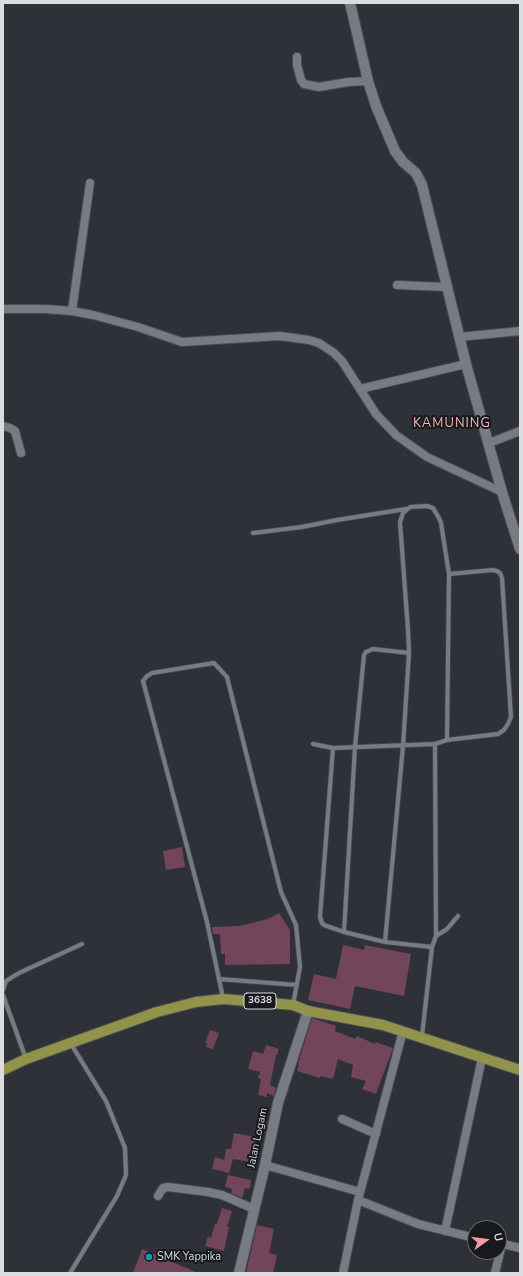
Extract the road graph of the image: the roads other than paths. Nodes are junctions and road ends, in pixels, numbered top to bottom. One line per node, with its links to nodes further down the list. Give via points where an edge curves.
1 (350, 3): 3 (street)
2 (297, 56): 3 (street, via 297,65 304,84 318,87)
3 (368, 81): 6 (street, via 395,151 402,162 416,173 422,185)
4 (90, 182): 8 (street)
5 (397, 285): 6 (street)
6 (447, 287): 10 (street)
7 (3, 309): 8 (street)
8 (72, 311): 12 (street, via 138,327 182,342 280,336 309,340 325,346 334,353)
9 (520, 331): 10 (street)
10 (459, 337): 11 (street)
11 (466, 364): 12 (street); 15 (street)
12 (360, 389): 17 (street, via 376,414 396,435 427,457)
13 (3, 426): 16 (street, via 15,431)
14 (520, 431): 15 (street)
15 (489, 443): 17 (street)
16 (21, 453)
17 (502, 492): 20 (street)
18 (406, 509): 19 (lane); 21 (lane, via 428,506 436,512 441,523); 22 (lane, via 400,522)
19 (252, 533)
20 (520, 550)
21 (449, 574): 23 (lane); 23 (lane, via 493,570 500,573 511,717 504,730 498,734)
22 (409, 653): 26 (lane); 27 (lane, via 372,649 364,655)
23 (447, 740): 25 (lane)
24 (313, 744): 28 (lane)
25 (435, 744): 26 (lane); 31 (lane)
26 (403, 746): 27 (lane); 32 (lane)
27 (356, 747): 28 (lane); 30 (lane)
28 (333, 748): 30 (lane, via 320,918 324,925)
29 (458, 916): 31 (lane, via 447,929)
30 (344, 932): 32 (lane)
31 (436, 936): 34 (lane)
32 (385, 942): 34 (lane)
33 (82, 944): 37 (lane, via 19,973 6,981)
34 (432, 947): 43 (lane)
35 (219, 979): 36 (lane); 36 (lane, via 207,922 144,681 152,672 214,663 226,677 281,892 296,925 300,967); 39 (lane)
36 (297, 985): 40 (lane)
37 (3, 990)
38 (3, 996): 46 (lane)
39 (223, 999): 40 (main road, 3638); 44 (main road, 3638, via 196,1002 157,1012)
40 (293, 1004): 41 (main road, 3638)
41 (308, 1011): 42 (main road, 3638, via 383,1025); 51 (street, Jalan Logam, via 278,1103)
42 (403, 1032): 43 (main road, 3638); 50 (street)
43 (422, 1038): 45 (main road, 3638)
44 (70, 1043): 46 (main road, 3638); 60 (lane, via 106,1101 125,1148 126,1175 117,1196)
45 (482, 1058): 48 (main road, 3638); 55 (street)
46 (26, 1059): 47 (main road, 3638)
47 (3, 1070)
48 (520, 1070)
49 (342, 1119): 50 (street)
50 (376, 1134): 53 (street)
51 (265, 1165): 53 (street); 54 (street, Jalan Logam)
52 (158, 1196): 54 (street, via 163,1188 168,1187 208,1192)
53 (359, 1196): 55 (street, via 418,1224); 62 (street)
54 (254, 1208): 61 (street, Jalan Logam)
55 (445, 1231): 56 (street)
56 (467, 1236)
57 (507, 1245): 58 (street)
58 (520, 1248)
59 (497, 1260): 63 (street)
60 (70, 1273)
61 (239, 1273)
62 (343, 1273)
63 (495, 1273)

